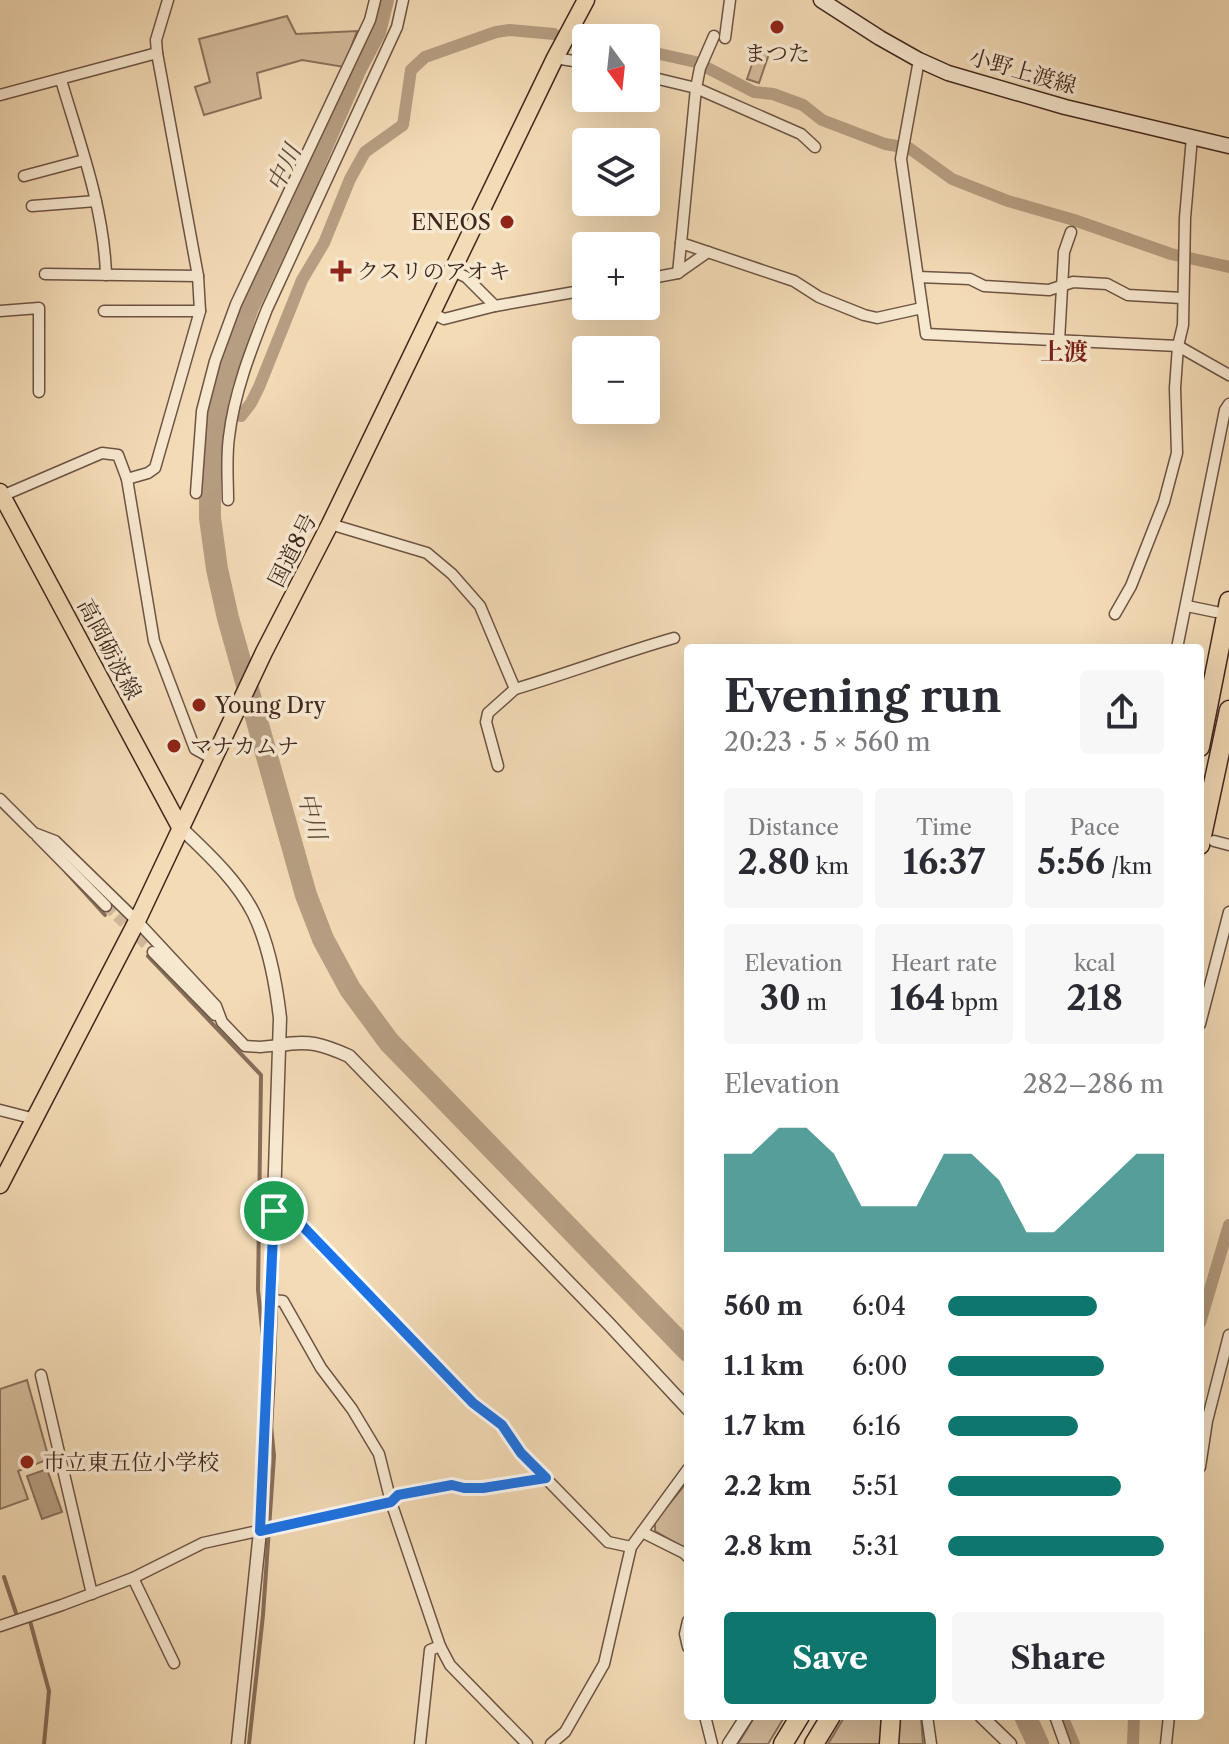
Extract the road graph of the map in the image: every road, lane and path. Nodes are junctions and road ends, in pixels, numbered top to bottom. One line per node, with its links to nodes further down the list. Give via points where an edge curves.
1 (168, 0): 7 (street)
2 (375, 0): 47 (street, via 215,361 202,411)
3 (403, 0): 49 (street, via 397,27 250,352 229,438)
4 (586, 0): 8 (main road, 国道8号)
5 (730, 0): 13 (street)
6 (821, 0): 9 (main road, 小野上渡線)
7 (157, 53): 12 (street); 29 (street)
8 (555, 58): 10 (street); 25 (main road, 国道8号)
9 (919, 60): 15 (main road, 小野上渡線, via 968,80); 31 (street, via 901,159)
10 (572, 61)
11 (660, 79): 13 (street)
12 (61, 80): 14 (street); 18 (street)
13 (696, 88): 17 (street, via 801,134); 23 (street)
14 (0, 95)
15 (1192, 137): 16 (main road, 小野上渡線); 34 (street)
16 (1229, 146)
17 (815, 147)
18 (84, 160): 19 (street); 20 (street)
19 (24, 176)
20 (96, 201): 21 (street); 28 (street)
21 (32, 206)
22 (1071, 232): 32 (street)
23 (681, 243): 24 (street); 26 (street)
24 (708, 252): 26 (street); 36 (street, via 794,281 864,315 877,318)
25 (453, 271): 35 (street); 40 (main road, 国道8号)
26 (678, 273): 30 (street)
27 (45, 274): 28 (street)
28 (106, 275): 29 (street)
29 (198, 276): 39 (street)
30 (660, 276)
31 (918, 277): 32 (street, via 970,279 984,286); 36 (street)
32 (1062, 286): 34 (street, via 1107,284 1128,295); 41 (street)
33 (572, 292): 35 (street)
34 (1182, 298): 42 (street)
35 (495, 306): 40 (street, via 444,319)
36 (922, 308): 41 (street, via 926,334)
37 (0, 311): 44 (street, via 39,308)
38 (104, 311): 39 (street)
39 (200, 311): 46 (street, via 155,468)
40 (432, 313): 50 (main road, 国道8号)
41 (1059, 341): 42 (street)
42 (1178, 346): 43 (street); 53 (street, via 1177,453 1164,502)
43 (1229, 375)
44 (39, 392)
45 (1229, 404): 51 (street)
46 (127, 479): 48 (street, via 118,455 102,453); 59 (street, via 154,641 195,749)
47 (196, 493)
48 (1, 494): 62 (main road, 高岡砺波線)
49 (228, 500)
50 (330, 524): 56 (street, via 427,553 452,574 480,606); 59 (main road, 国道8号)
51 (1187, 606): 52 (street); 55 (street)
52 (1222, 606): 58 (highway)
53 (1115, 614)
54 (674, 638): 56 (street)
55 (1178, 644)
56 (515, 689): 60 (street, via 488,713 486,722)
57 (1229, 710): 64 (highway)
58 (1204, 721)
59 (213, 759): 62 (main road, 国道8号)
60 (498, 766)
61 (0, 799): 63 (street)
62 (180, 827): 68 (main road, 国道8号); 72 (street, via 221,867 254,914 276,986)
63 (34, 833): 66 (street); 68 (street, via 55,841)
64 (1207, 843): 65 (street)
65 (1229, 845)
66 (106, 906)
67 (1229, 912): 70 (street)
68 (137, 921): 71 (street, via 216,1006); 74 (main road, 国道8号)
69 (153, 952): 71 (street)
70 (1204, 1009)
71 (222, 1022): 72 (street, via 245,1046)
72 (280, 1045): 77 (street); 81 (street, via 315,1043 349,1056)
73 (0, 1110): 74 (street)
74 (35, 1119): 75 (main road, 国道8号); 76 (main road, 国道8号)
75 (0, 1173)
76 (0, 1185)
77 (274, 1211): 78 (street); 84 (street, via 289,1212 473,1403 502,1425)
78 (270, 1300): 85 (street, via 283,1301 379,1454); 86 (street)
79 (1229, 1335): 82 (street)
80 (41, 1375): 91 (street)
81 (684, 1405)
82 (1204, 1441)
83 (684, 1474): 87 (street)
84 (546, 1478): 85 (street, via 483,1488 452,1485 398,1495); 88 (street, via 608,1542)
85 (391, 1502): 86 (street); 93 (street)
86 (260, 1531): 90 (street, via 203,1543); 105 (street)
87 (642, 1532): 88 (street); 89 (street)
88 (631, 1547): 108 (street, via 604,1664 565,1732)
89 (684, 1553)
90 (133, 1578): 91 (street); 94 (street)
91 (92, 1594): 92 (street)
92 (0, 1626)
93 (440, 1646): 106 (street, via 430,1650); 107 (street, via 450,1665)
94 (174, 1663)
95 (706, 1720): 109 (street)
96 (744, 1720): 110 (street)
97 (798, 1720): 111 (highway)
98 (805, 1720): 112 (highway)
99 (829, 1720): 113 (highway)
100 (891, 1720): 114 (highway)
101 (928, 1720): 115 (street)
102 (985, 1720): 116 (street)
103 (1056, 1720): 117 (street)
104 (1169, 1720): 118 (street)
105 (238, 1744)
106 (420, 1744)
107 (527, 1744)
108 (551, 1744)
109 (712, 1744)
110 (729, 1744)
111 (783, 1744)
112 (790, 1744)
113 (814, 1744)
114 (889, 1744)
115 (931, 1744)
116 (1010, 1744)
117 (1065, 1744)
118 (1166, 1744)

